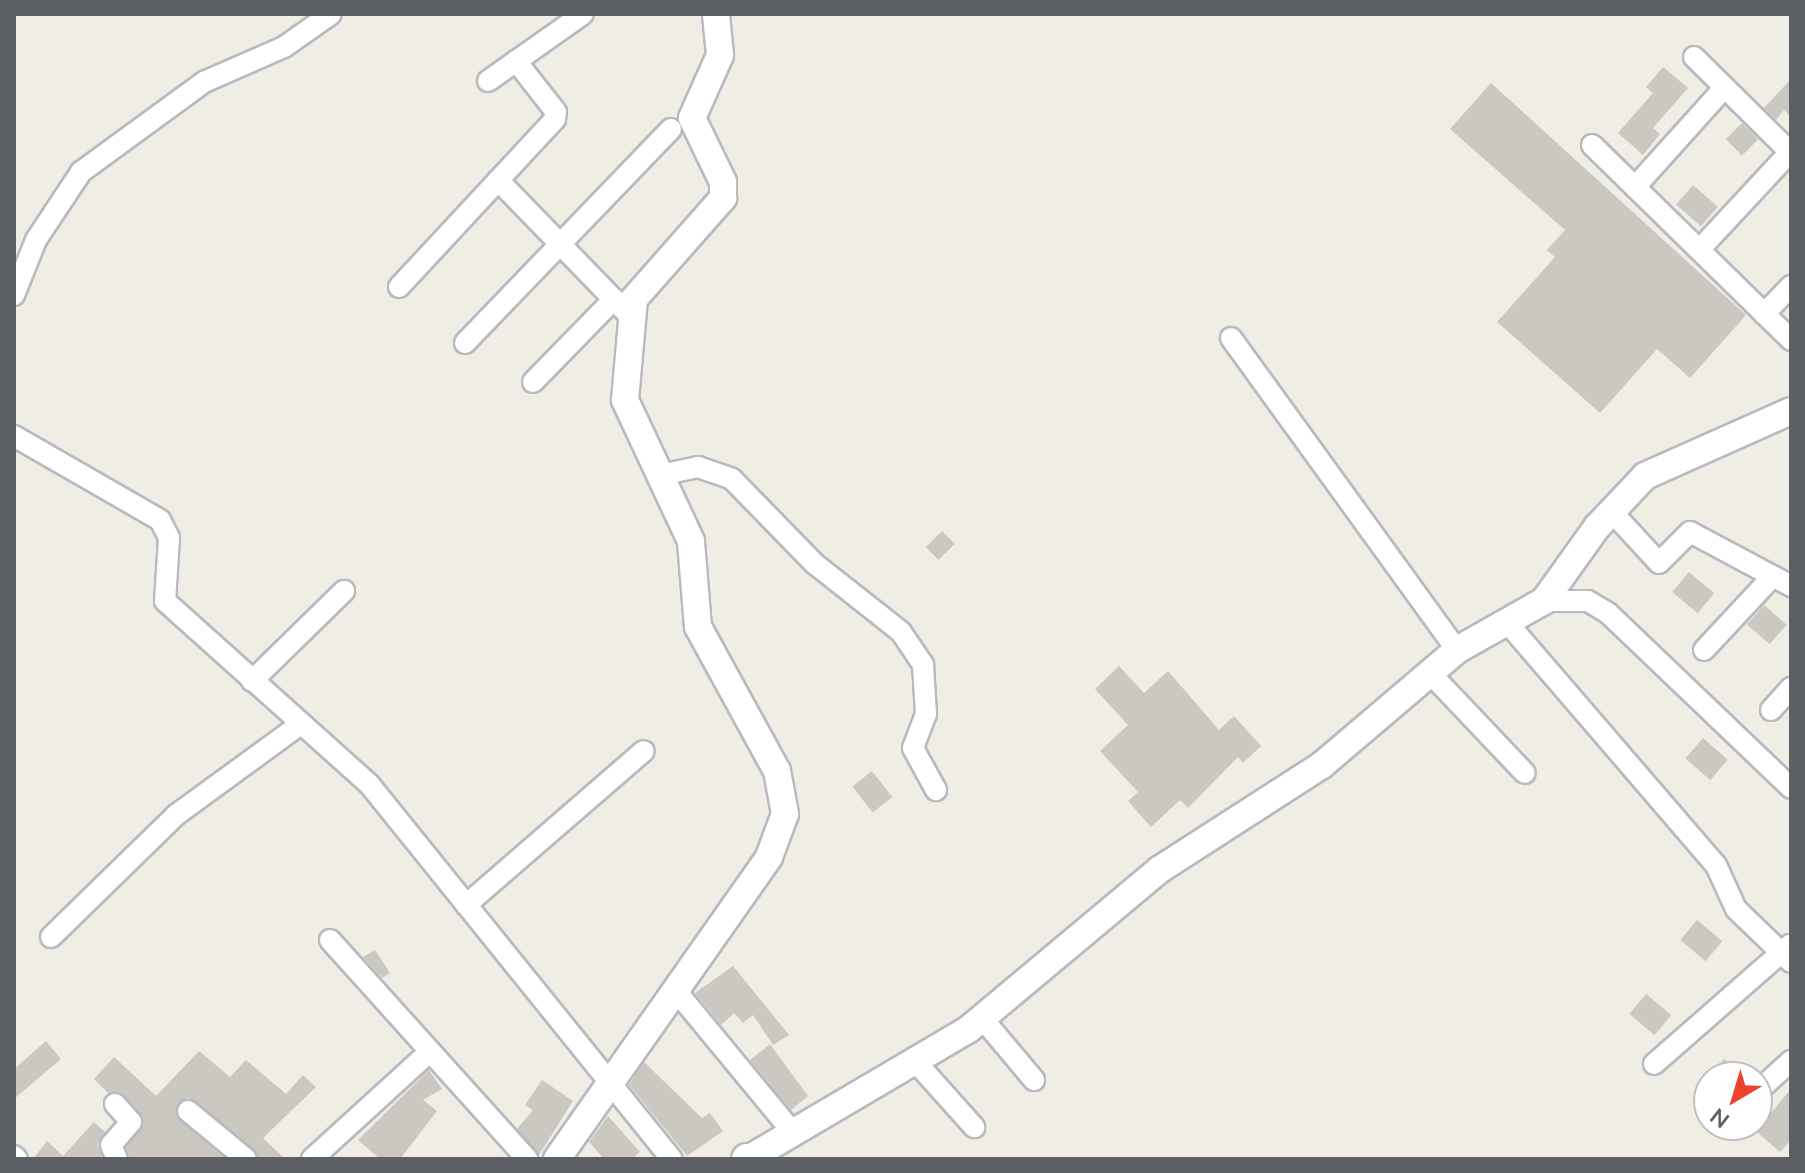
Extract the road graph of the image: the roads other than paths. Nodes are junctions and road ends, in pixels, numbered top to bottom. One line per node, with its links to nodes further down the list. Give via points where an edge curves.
1 (331, 14): 17 (street, via 284,47 204,82 81,172 36,240)
2 (583, 14): 5 (street)
3 (716, 14): 18 (street, via 720,55 691,109 723,182 723,198)
4 (1694, 57): 7 (street)
5 (516, 61): 6 (street); 11 (street, via 556,112 555,119)
6 (488, 81)
7 (1724, 88): 10 (street); 12 (street)
8 (671, 129): 13 (street)
9 (1592, 145): 12 (street)
10 (1790, 153): 14 (street)
11 (498, 180): 13 (street); 16 (street)
12 (1635, 187): 14 (street)
13 (562, 243): 18 (street); 22 (street)
14 (1699, 250): 19 (street)
15 (1791, 286): 19 (street)
16 (399, 287)
17 (14, 295)
18 (621, 307): 23 (street); 26 (street, via 625,400 638,436)
19 (1764, 314): 21 (street)
20 (1231, 338): 32 (street)
21 (1791, 340)
22 (465, 343)
23 (533, 382)
24 (1791, 411): 27 (street, via 1645,476)
25 (14, 436): 35 (street, via 160,520 169,538 165,601)
26 (665, 474): 42 (street, via 698,467 732,479 815,564 901,632 923,665 926,714 913,748); 47 (street, via 691,541 698,627 777,771 785,814 769,857)
27 (1612, 512): 28 (street, via 1659,563 1690,532); 30 (street)
28 (1782, 581): 33 (street)
29 (344, 591): 35 (street)
30 (1544, 601): 31 (street); 41 (street, via 1588,601 1608,613)
31 (1505, 620): 32 (street); 46 (street, via 1716,865 1736,909)
32 (1457, 650): 34 (street)
33 (1704, 650)
34 (1429, 672): 40 (street); 48 (street, via 1322,765 1159,870)
35 (252, 681): 38 (street)
36 (1791, 688): 37 (street)
37 (1771, 710)
38 (301, 724): 43 (street, via 369,784); 44 (street, via 176,815)
39 (644, 751): 43 (street)
40 (1525, 773)
41 (1791, 788)
42 (936, 790)
43 (466, 905): 55 (street)
44 (51, 937)
45 (330, 940): 49 (street)
46 (1788, 953): 52 (street)
47 (677, 992): 55 (street); 59 (street)
48 (982, 1018): 50 (street); 54 (street)
49 (429, 1052): 62 (street); 63 (street)
50 (915, 1061): 58 (street); 59 (street)
51 (1791, 1061): 53 (street)
52 (1654, 1064)
53 (1773, 1077)
54 (1034, 1080)
55 (613, 1086): 64 (street); 65 (street)
56 (115, 1104): 60 (street, via 131,1122 111,1145)
57 (188, 1111): 61 (street)
58 (974, 1127)
59 (795, 1135): 66 (street)
60 (117, 1159)
61 (246, 1159)
62 (312, 1159)
63 (527, 1159)
64 (557, 1159)
65 (672, 1159)
66 (749, 1159)

